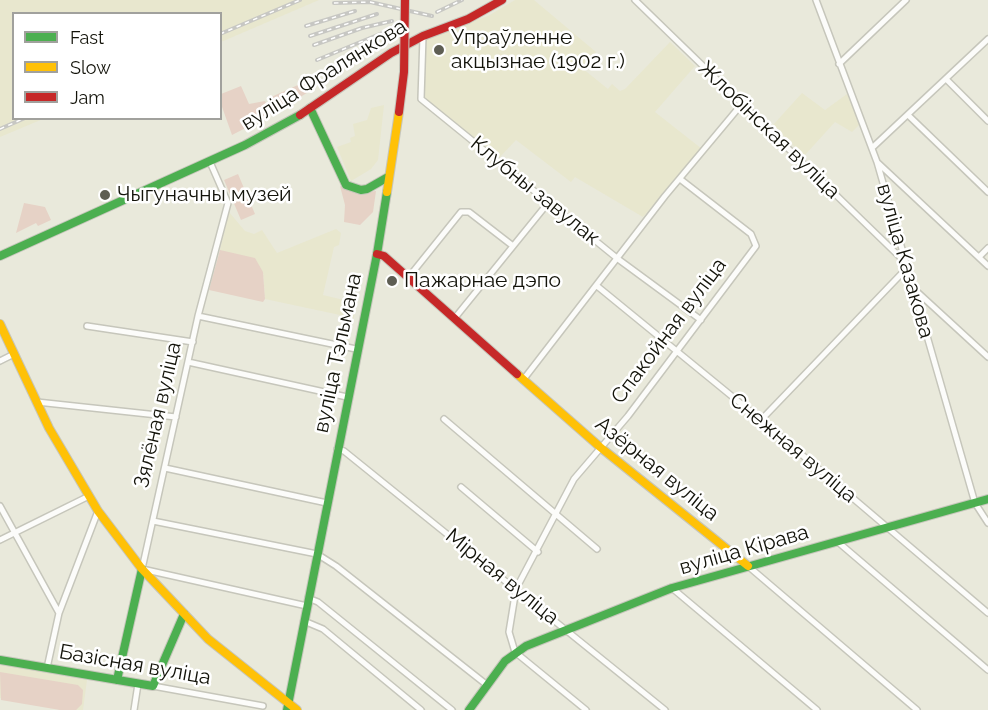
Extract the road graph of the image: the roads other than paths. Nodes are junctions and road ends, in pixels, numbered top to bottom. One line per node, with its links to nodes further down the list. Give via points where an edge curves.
1 (405, 0): 17 (main road, вуліца Тэльмана, bridge, via 404,72)
2 (502, 0): 6 (main road, вуліца Фралянкова, via 468,19)
3 (635, 0): 10 (street, Жлобінская вуліца)
4 (816, 0): 8 (street, вуліца Казакова)
5 (906, 0): 8 (street)
6 (423, 36): 11 (main road, вуліца Фралянкова); 20 (street, Клубны завулак, via 421,99)
7 (987, 42): 9 (street)
8 (839, 64): 14 (street, вуліца Казакова)
9 (946, 79): 12 (street); 13 (street)
10 (741, 105): 18 (street); 27 (street, Жлобінская вуліца)
11 (310, 108): 15 (main road, вуліца Фралянкова); 17 (main road, via 346,185 367,189)
12 (908, 115): 14 (street); 19 (street)
13 (988, 121)
14 (872, 148): 16 (street, вуліца Казакова)
15 (210, 162): 24 (main road, вуліца Фралянкова); 33 (street, Зялёная вуліца, via 228,204)
16 (877, 162): 25 (street); 27 (street, вуліца Казакова)
17 (388, 175): 23 (main road, вуліца Тэльмана)
18 (680, 179): 26 (street); 35 (street, Спакойная вуліца, via 751,234 756,246)
19 (988, 192)
20 (548, 203): 21 (street); 26 (street, Клубны завулак)
21 (513, 246): 30 (street, via 469,212 461,212); 34 (street)
22 (988, 248): 25 (street)
23 (377, 254): 30 (main road, Азёрная вуліца); 39 (main road, вуліца Тэльмана)
24 (0, 256)
25 (979, 257): 28 (street)
26 (618, 259): 31 (street); 35 (street, Клубны завулак)
27 (904, 260): 29 (street, вуліца Казакова)
28 (988, 266)
29 (906, 269): 32 (street, вуліца Казакова); 50 (street)
30 (408, 278): 34 (main road, Азёрная вуліца)
31 (597, 286): 40 (street, Снежная вуліца); 45 (street)
32 (912, 288): 42 (street); 58 (street, вуліца Казакова)
33 (198, 316): 38 (street, Зялёная вуліца); 39 (street)
34 (454, 319): 45 (main road, Азёрная вуліца)
35 (701, 320): 40 (street, Спакойная вуліца)
36 (0, 324): 41 (main road)
37 (87, 326): 38 (street)
38 (193, 342): 44 (street, Зялёная вуліца)
39 (356, 349): 46 (main road, вуліца Тэльмана)
40 (677, 353): 50 (street, Снежная вуліца); 51 (street, Спакойная вуліца)
41 (14, 354): 43 (street); 47 (main road)
42 (988, 357)
43 (0, 361)
44 (188, 362): 46 (street); 48 (street, Зялёная вуліца)
45 (523, 380): 51 (main road, Азёрная вуліца)
46 (347, 397): 52 (main road, вуліца Тэльмана)
47 (37, 402): 48 (street); 55 (main road)
48 (176, 417): 53 (street, Зялёная вуліца)
49 (444, 420): 61 (street)
50 (761, 420): 64 (street, Снежная вуліца)
51 (600, 447): 61 (street, Спакойная вуліца, via 574,479); 71 (main road, Азёрная вуліца)
52 (337, 449): 57 (main road, вуліца Тэльмана); 74 (street, Мірная вуліца)
53 (165, 468): 57 (street); 62 (street, Зялёная вуліца)
54 (461, 487): 69 (street)
55 (89, 496): 60 (main road); 65 (street)
56 (988, 499): 58 (main road, вуліца Кірава)
57 (327, 503): 70 (main road, вуліца Тэльмана)
58 (975, 503): 63 (street, вуліца Казакова); 64 (main road, вуліца Кірава)
59 (0, 506): 65 (street)
60 (98, 511): 72 (main road); 77 (street)
61 (557, 517): 68 (street); 69 (street, Спакойная вуліца)
62 (153, 521): 70 (street); 72 (street, Зялёная вуліца)
63 (988, 523)
64 (887, 527): 67 (main road, вуліца Кірава); 76 (street, Снежная вуліца)
65 (14, 533): 66 (street); 77 (street)
66 (0, 540)
67 (838, 542): 71 (main road, вуліца Кірава); 84 (street)
68 (597, 549)
69 (538, 552): 74 (street, Спакойная вуліца)
70 (317, 554): 75 (main road, вуліца Тэльмана); 87 (street)
71 (748, 566): 73 (main road, вуліца Кірава); 99 (street, Азёрная вуліца)
72 (142, 569): 75 (street); 78 (main road); 85 (main road, Зялёная вуліца)
73 (672, 588): 80 (main road, вуліца Кірава); 98 (street)
74 (516, 589): 80 (street, Мірная вуліца); 81 (street, Спакойная вуліца, via 509,632)
75 (308, 602): 79 (main road, вуліца Тэльмана); 94 (street, via 318,602)
76 (988, 613)
77 (58, 614): 83 (street)
78 (184, 614): 88 (main road); 90 (main road)
79 (304, 621): 90 (main road, вуліца Тэльмана); 93 (street, via 323,629)
80 (568, 630): 81 (main road, вуліца Кірава); 97 (street, Мірная вуліца)
81 (515, 652): 87 (main road); 96 (street)
82 (0, 660): 83 (main road, Базісная вуліца)
83 (47, 668): 85 (main road, Базісная вуліца)
84 (988, 670)
85 (117, 680): 86 (main road, Базісная вуліца)
86 (138, 684): 88 (main road, Базісная вуліца); 91 (street)
87 (487, 685): 95 (main road)
88 (153, 686): 89 (street, Базісная вуліца)
89 (264, 706)
90 (288, 707): 92 (main road)
91 (134, 710)
92 (297, 710)
93 (421, 710)
94 (452, 710)
95 (469, 710)
96 (585, 710)
97 (665, 710)
98 (817, 710)
99 (917, 710)

